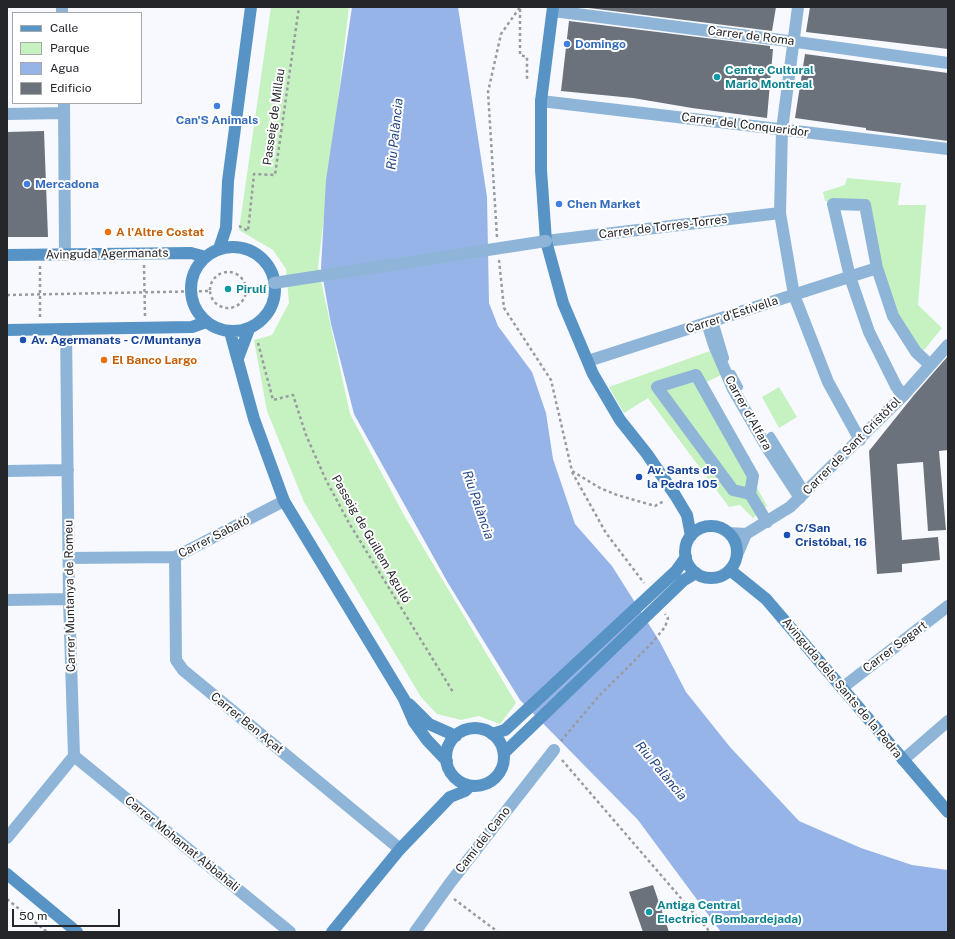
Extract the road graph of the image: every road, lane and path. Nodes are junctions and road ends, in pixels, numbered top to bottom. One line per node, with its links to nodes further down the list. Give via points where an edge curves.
1 (251, 7): 15 (street, via 228,181)
2 (299, 7): 15 (path, Passeig de Millau, via 275,175 254,174 248,231)
3 (798, 7): 6 (street)
4 (520, 8): 8 (path, via 520,55 527,57); 17 (path, via 501,34 488,92)
5 (553, 9): 6 (street, Carrer de Roma); 9 (street)
6 (794, 41): 7 (street, Carrer de Roma); 12 (street)
7 (948, 63)
8 (527, 79)
9 (541, 101): 12 (street, Carrer del Conqueridor); 16 (street, via 541,170)
10 (64, 108): 11 (street); 23 (street)
11 (7, 114)
12 (782, 130): 13 (street, Carrer del Conqueridor); 14 (street)
13 (948, 149)
14 (780, 213): 16 (street, Carrer de Torres-Torres); 34 (street)
15 (226, 224): 18 (street); 19 (street)
16 (546, 241): 28 (street, Carrer de Torres-Torres, bridge); 45 (street, via 563,303)
17 (497, 244)
18 (238, 248): 19 (street); 28 (street, via 250,250 263,259 272,271)
19 (219, 249): 25 (street)
20 (498, 252): 54 (path, via 504,308 551,380 572,471 600,488 655,506)
21 (143, 254): 23 (street, Avinguda Agermanats); 25 (street, Avinguda Agermanats, via 191,253); 30 (path)
22 (40, 255): 23 (street, Avinguda Agermanats); 24 (street, Avinguda Agermanats); 32 (path)
23 (66, 255)
24 (7, 256)
25 (206, 256): 31 (street, via 197,267 191,284)
26 (876, 268): 27 (street, Carrer d'Estivella); 27 (street, via 865,205 833,204); 46 (street, via 893,316 916,352)
27 (850, 277): 34 (street, Carrer d'Estivella); 48 (street, via 869,332)
28 (274, 283): 39 (street, via 276,290 271,310 258,325)
29 (211, 291): 29 (path, via 212,298 225,307 236,306 246,292 243,280 228,272 217,276); 31 (path)
30 (144, 292): 31 (path); 32 (path); 37 (path)
31 (192, 292): 35 (street, via 194,306)
32 (40, 294): 33 (path); 41 (path)
33 (7, 295)
34 (794, 295): 36 (street, Carrer d'Estivella); 50 (street, via 828,382)
35 (206, 322): 37 (street, via 192,327); 42 (street, via 218,330)
36 (711, 322): 45 (street, Carrer d'Estivella); 47 (lane, via 724,358); 55 (street, Carrer d'Alfara, via 714,345 733,389 766,446)
37 (145, 328): 38 (street)
38 (66, 329): 41 (street); 51 (street, Carrer Muntanya de Romeu)
39 (249, 329): 42 (street); 44 (street)
40 (7, 330): 41 (street)
41 (40, 330)
42 (230, 332): 44 (street)
43 (948, 345): 46 (street, Carrer de Sant Cristòfol)
44 (238, 358): 56 (street, via 254,419); 73 (path, Passeig de Guillem Agulló, via 258,343 273,400 293,395 306,435 349,523)
45 (588, 361): 54 (street, via 620,420)
46 (930, 365): 48 (street, Carrer de Sant Cristòfol)
47 (739, 387)
48 (903, 396): 50 (street, Carrer de Sant Cristòfol)
49 (771, 436): 55 (lane)
50 (860, 440): 55 (street, Carrer de Sant Cristòfol)
51 (68, 470): 52 (street); 66 (street, Carrer Muntanya de Romeu)
52 (7, 471)
53 (750, 494): 53 (street, via 753,476 696,375 657,387 733,490); 58 (street)
54 (675, 495): 57 (street)
55 (803, 495): 58 (street, Carrer de Sant Cristòfol)
56 (284, 501): 64 (street, Carrer Sabató); 74 (street)
57 (687, 515): 59 (street); 62 (street)
58 (767, 522): 61 (street, Carrer de Sant Cristòfol)
59 (712, 526): 60 (street); 62 (street, via 704,527)
60 (729, 533): 61 (street); 63 (street, via 736,543)
61 (746, 534): 63 (street)
62 (691, 536): 65 (street)
63 (737, 555): 67 (street)
64 (175, 557): 66 (street, Carrer Sabató); 88 (street, Carrer Ben Açat, via 176,660 183,670)
65 (686, 557): 68 (street); 76 (street, bridge, via 676,571 505,730)
66 (69, 558): 69 (street, Carrer Muntanya de Romeu)
67 (730, 570): 68 (street, via 714,578); 72 (street, Avinguda dels Sants de la Pedra, via 766,599)
68 (696, 573): 79 (street, bridge, via 684,580)
69 (69, 599): 70 (street); 80 (street, Carrer Muntanya de Romeu)
70 (7, 600)
71 (948, 606): 72 (street, Carrer Segart)
72 (842, 688): 81 (street, Avinguda dels Sants de la Pedra)
73 (453, 692)
74 (404, 699): 77 (street, via 429,724); 82 (street, via 414,722)
75 (948, 722): 81 (street)
76 (492, 734): 77 (street, via 478,729); 79 (street, via 500,742)
77 (456, 736): 82 (street, via 450,743)
78 (554, 750): 90 (street, Camí del Cano); 98 (path)
79 (504, 753): 84 (street, via 503,767 495,778 484,785)
80 (74, 756): 87 (street); 94 (street, Carrer Mohamat Abbahali)
81 (903, 760): 86 (street, Avinguda dels Sants de la Pedra)
82 (447, 761): 83 (street)
83 (453, 776): 84 (street); 85 (street)
84 (470, 786): 85 (street)
85 (450, 797): 88 (street)
86 (948, 812)
87 (7, 838)
88 (400, 849): 95 (street)
89 (7, 874): 93 (street)
90 (443, 892): 96 (street, Camí del Cano); 97 (path)
91 (7, 899): 92 (path)
92 (47, 932)
93 (76, 932)
94 (290, 932)
95 (332, 932)
96 (415, 932)
97 (498, 932)
98 (710, 932)

